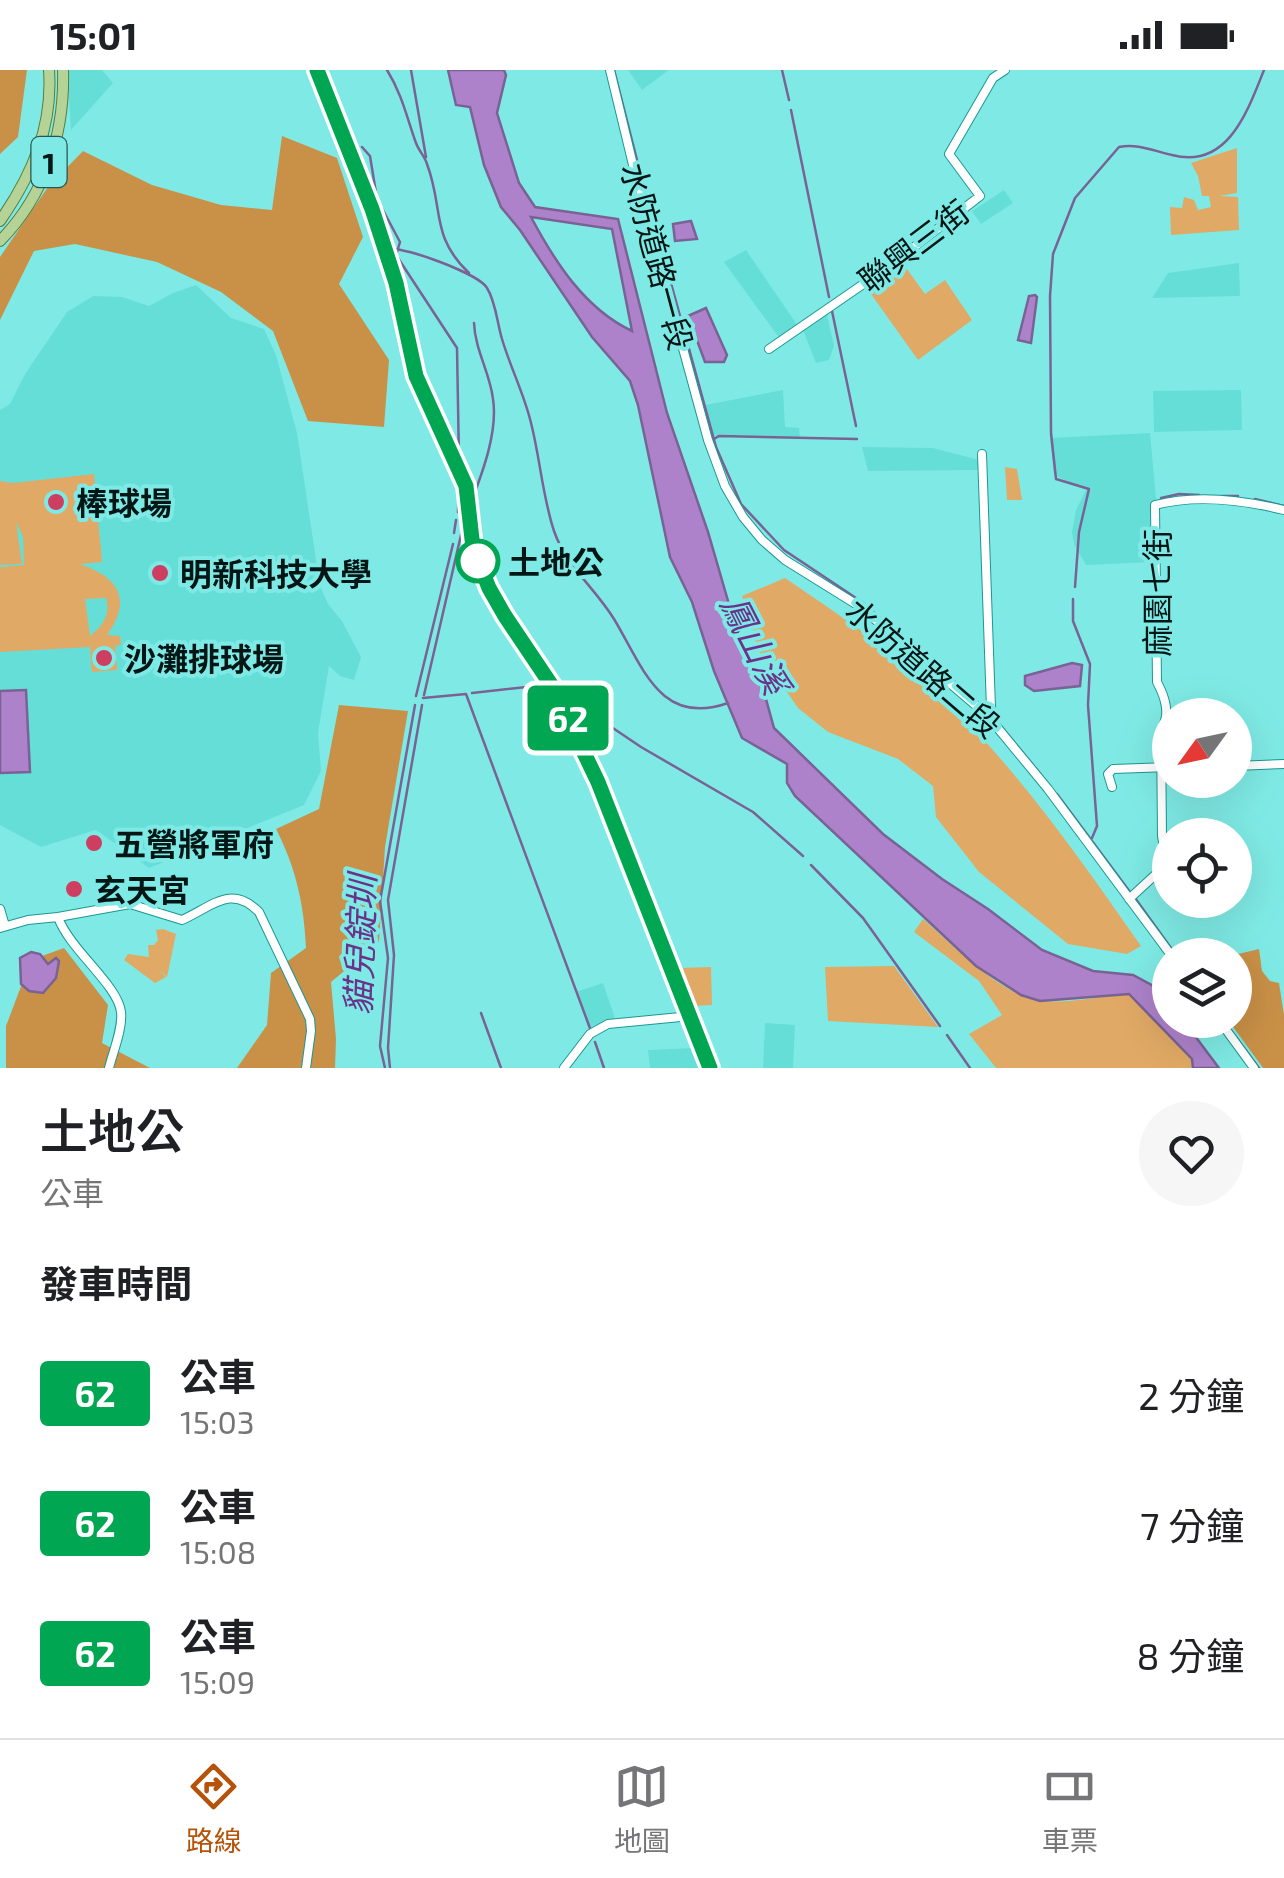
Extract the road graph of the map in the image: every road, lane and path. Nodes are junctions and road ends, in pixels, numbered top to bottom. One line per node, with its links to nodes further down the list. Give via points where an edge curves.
1 (48, 70): 6 (main road, 1, via 38,156)
2 (63, 70): 7 (main road, 1, via 52,155 24,213)
3 (317, 70): 24 (street, via 396,283 416,376 466,486 473,548 590,766)
4 (610, 70): 9 (street, 水防道路一段)
5 (1005, 70): 8 (street, 聯興三街, via 948,154 980,196)
6 (0, 221)
7 (0, 241)
8 (769, 349)
9 (708, 440): 13 (street, 水防道路二段, via 725,486 762,540 858,606)
10 (982, 454): 13 (street)
11 (1284, 510): 12 (street, 麻園七街, via 1182,499 1155,505 1157,682)
12 (1165, 698)
13 (989, 711): 19 (street, 水防道路二段)
14 (1284, 764): 15 (street)
15 (1252, 765)
16 (1152, 767): 17 (street, via 1113,768)
17 (1112, 788)
18 (1164, 798): 19 (street, 麻園七街, via 1167,864)
19 (1132, 896): 23 (street, 水防道路二段)
20 (0, 909): 22 (street)
21 (58, 917): 22 (street); 26 (street, via 122,1014); 27 (street, via 130,904 182,920 231,896 245,898 260,912 310,1019)
22 (3, 927)
23 (1160, 938)
24 (691, 1016): 28 (street, via 608,1024 590,1034); 29 (street)
25 (1232, 1038): 30 (street)
26 (109, 1068)
27 (306, 1068)
28 (564, 1068)
29 (710, 1068)
30 (1254, 1068)

